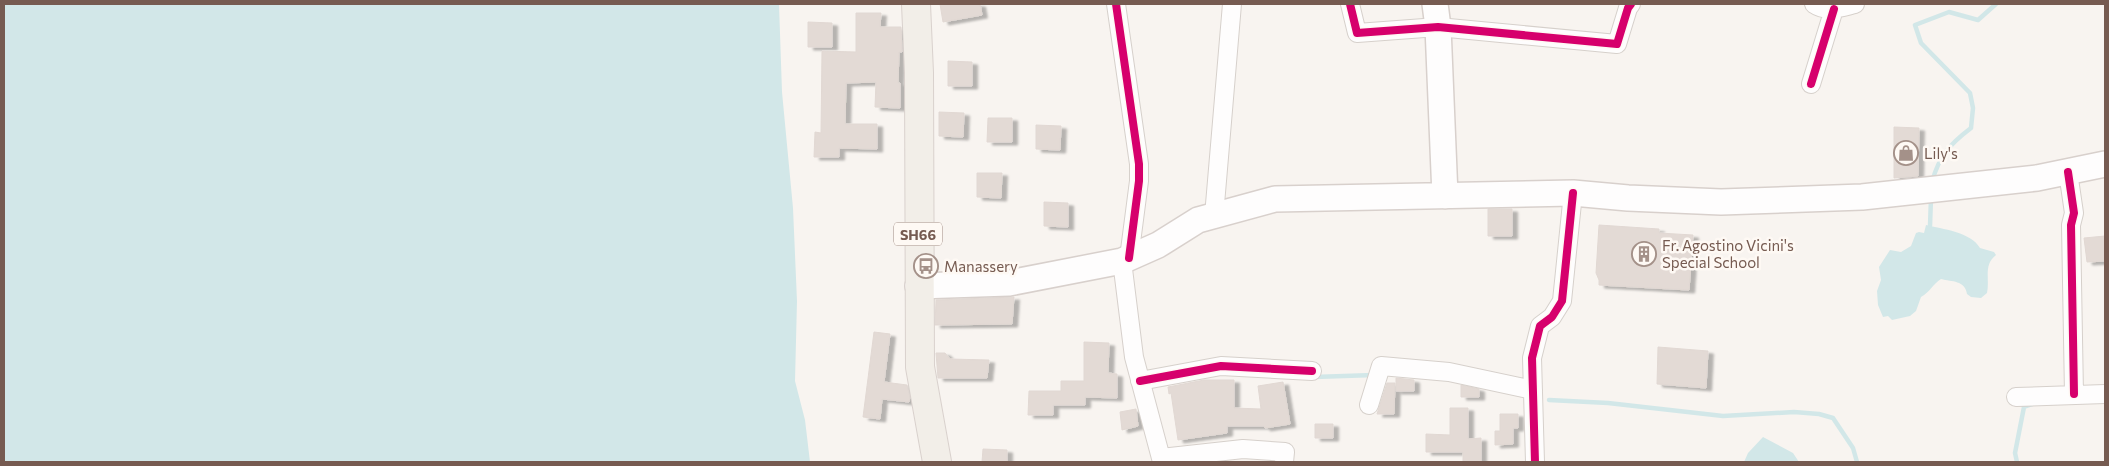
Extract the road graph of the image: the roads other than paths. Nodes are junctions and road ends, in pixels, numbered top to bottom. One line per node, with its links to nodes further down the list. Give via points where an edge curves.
1 (916, 4): 17 (main road, SH66, via 919,73)
2 (1116, 4): 16 (street, via 1139,164)
3 (1232, 4): 15 (street)
4 (1350, 4): 9 (street, via 1357,33)
5 (1631, 4): 9 (street, via 1617,44)
6 (1814, 4): 8 (street)
7 (1855, 4): 8 (street)
8 (1834, 10): 10 (street)
9 (1436, 15): 14 (main road)
10 (1811, 84)
11 (2105, 164): 12 (main road)
12 (2068, 172): 13 (main road, via 1862,197 1721,202); 21 (street, via 2074,213 2071,225)
13 (1574, 193): 14 (main road); 20 (street, via 1562,301 1552,317 1540,326 1532,358)
14 (1445, 196): 15 (main road, via 1275,199)
15 (1214, 216): 16 (main road, via 1198,220 1158,245)
16 (1126, 259): 17 (main road, via 1009,283); 19 (street, via 1134,357)
17 (918, 286): 26 (main road, SH66, via 920,367)
18 (1312, 371): 19 (street, via 1222,366)
19 (1140, 381): 25 (street)
20 (1533, 390): 24 (street, via 1449,372 1381,366); 28 (street)
21 (2074, 394): 22 (street); 23 (street)
22 (2105, 394)
23 (2016, 397)
24 (1369, 405)
25 (1162, 460): 27 (street, via 1243,449 1285,452)
26 (937, 462)
27 (1284, 462)
28 (1535, 462)

